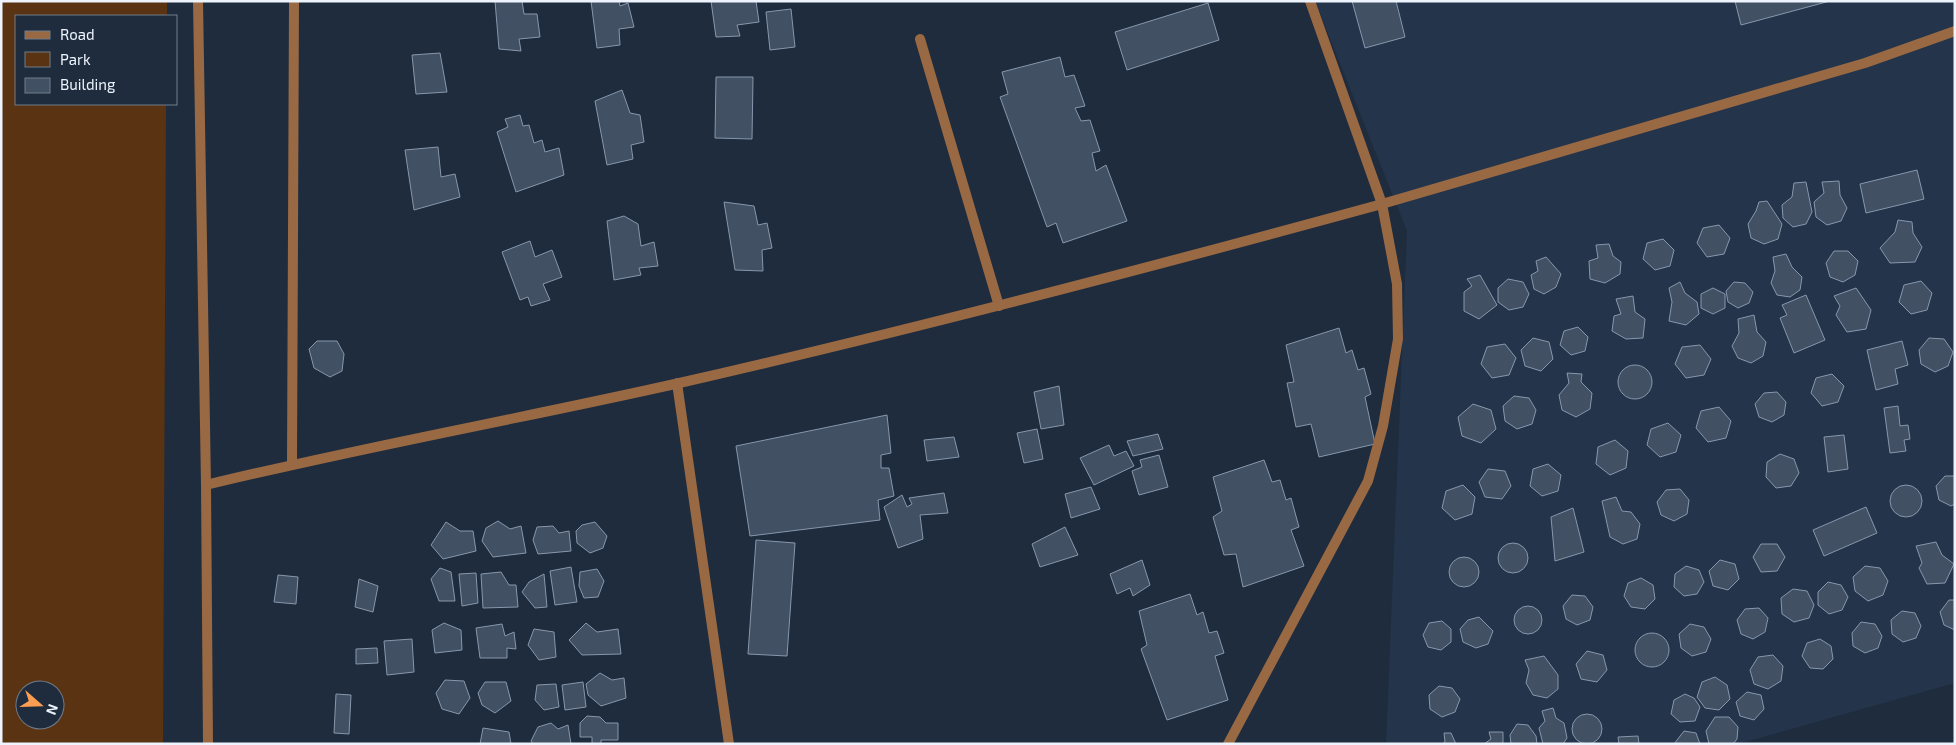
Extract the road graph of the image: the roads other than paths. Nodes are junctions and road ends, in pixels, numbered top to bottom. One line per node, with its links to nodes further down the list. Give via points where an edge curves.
1 (198, 1): 10 (street)
2 (294, 1): 9 (street)
3 (1310, 1): 6 (street)
4 (1955, 31): 6 (street, via 1865,63)
5 (920, 39): 7 (street)
6 (1382, 204): 7 (street); 13 (street, via 1397,284 1398,339 1368,481)
7 (999, 306): 8 (street)
8 (677, 383): 9 (street); 12 (street)
9 (292, 464): 10 (street)
10 (206, 485): 11 (street)
11 (208, 744)
12 (730, 744)
13 (1228, 744)

